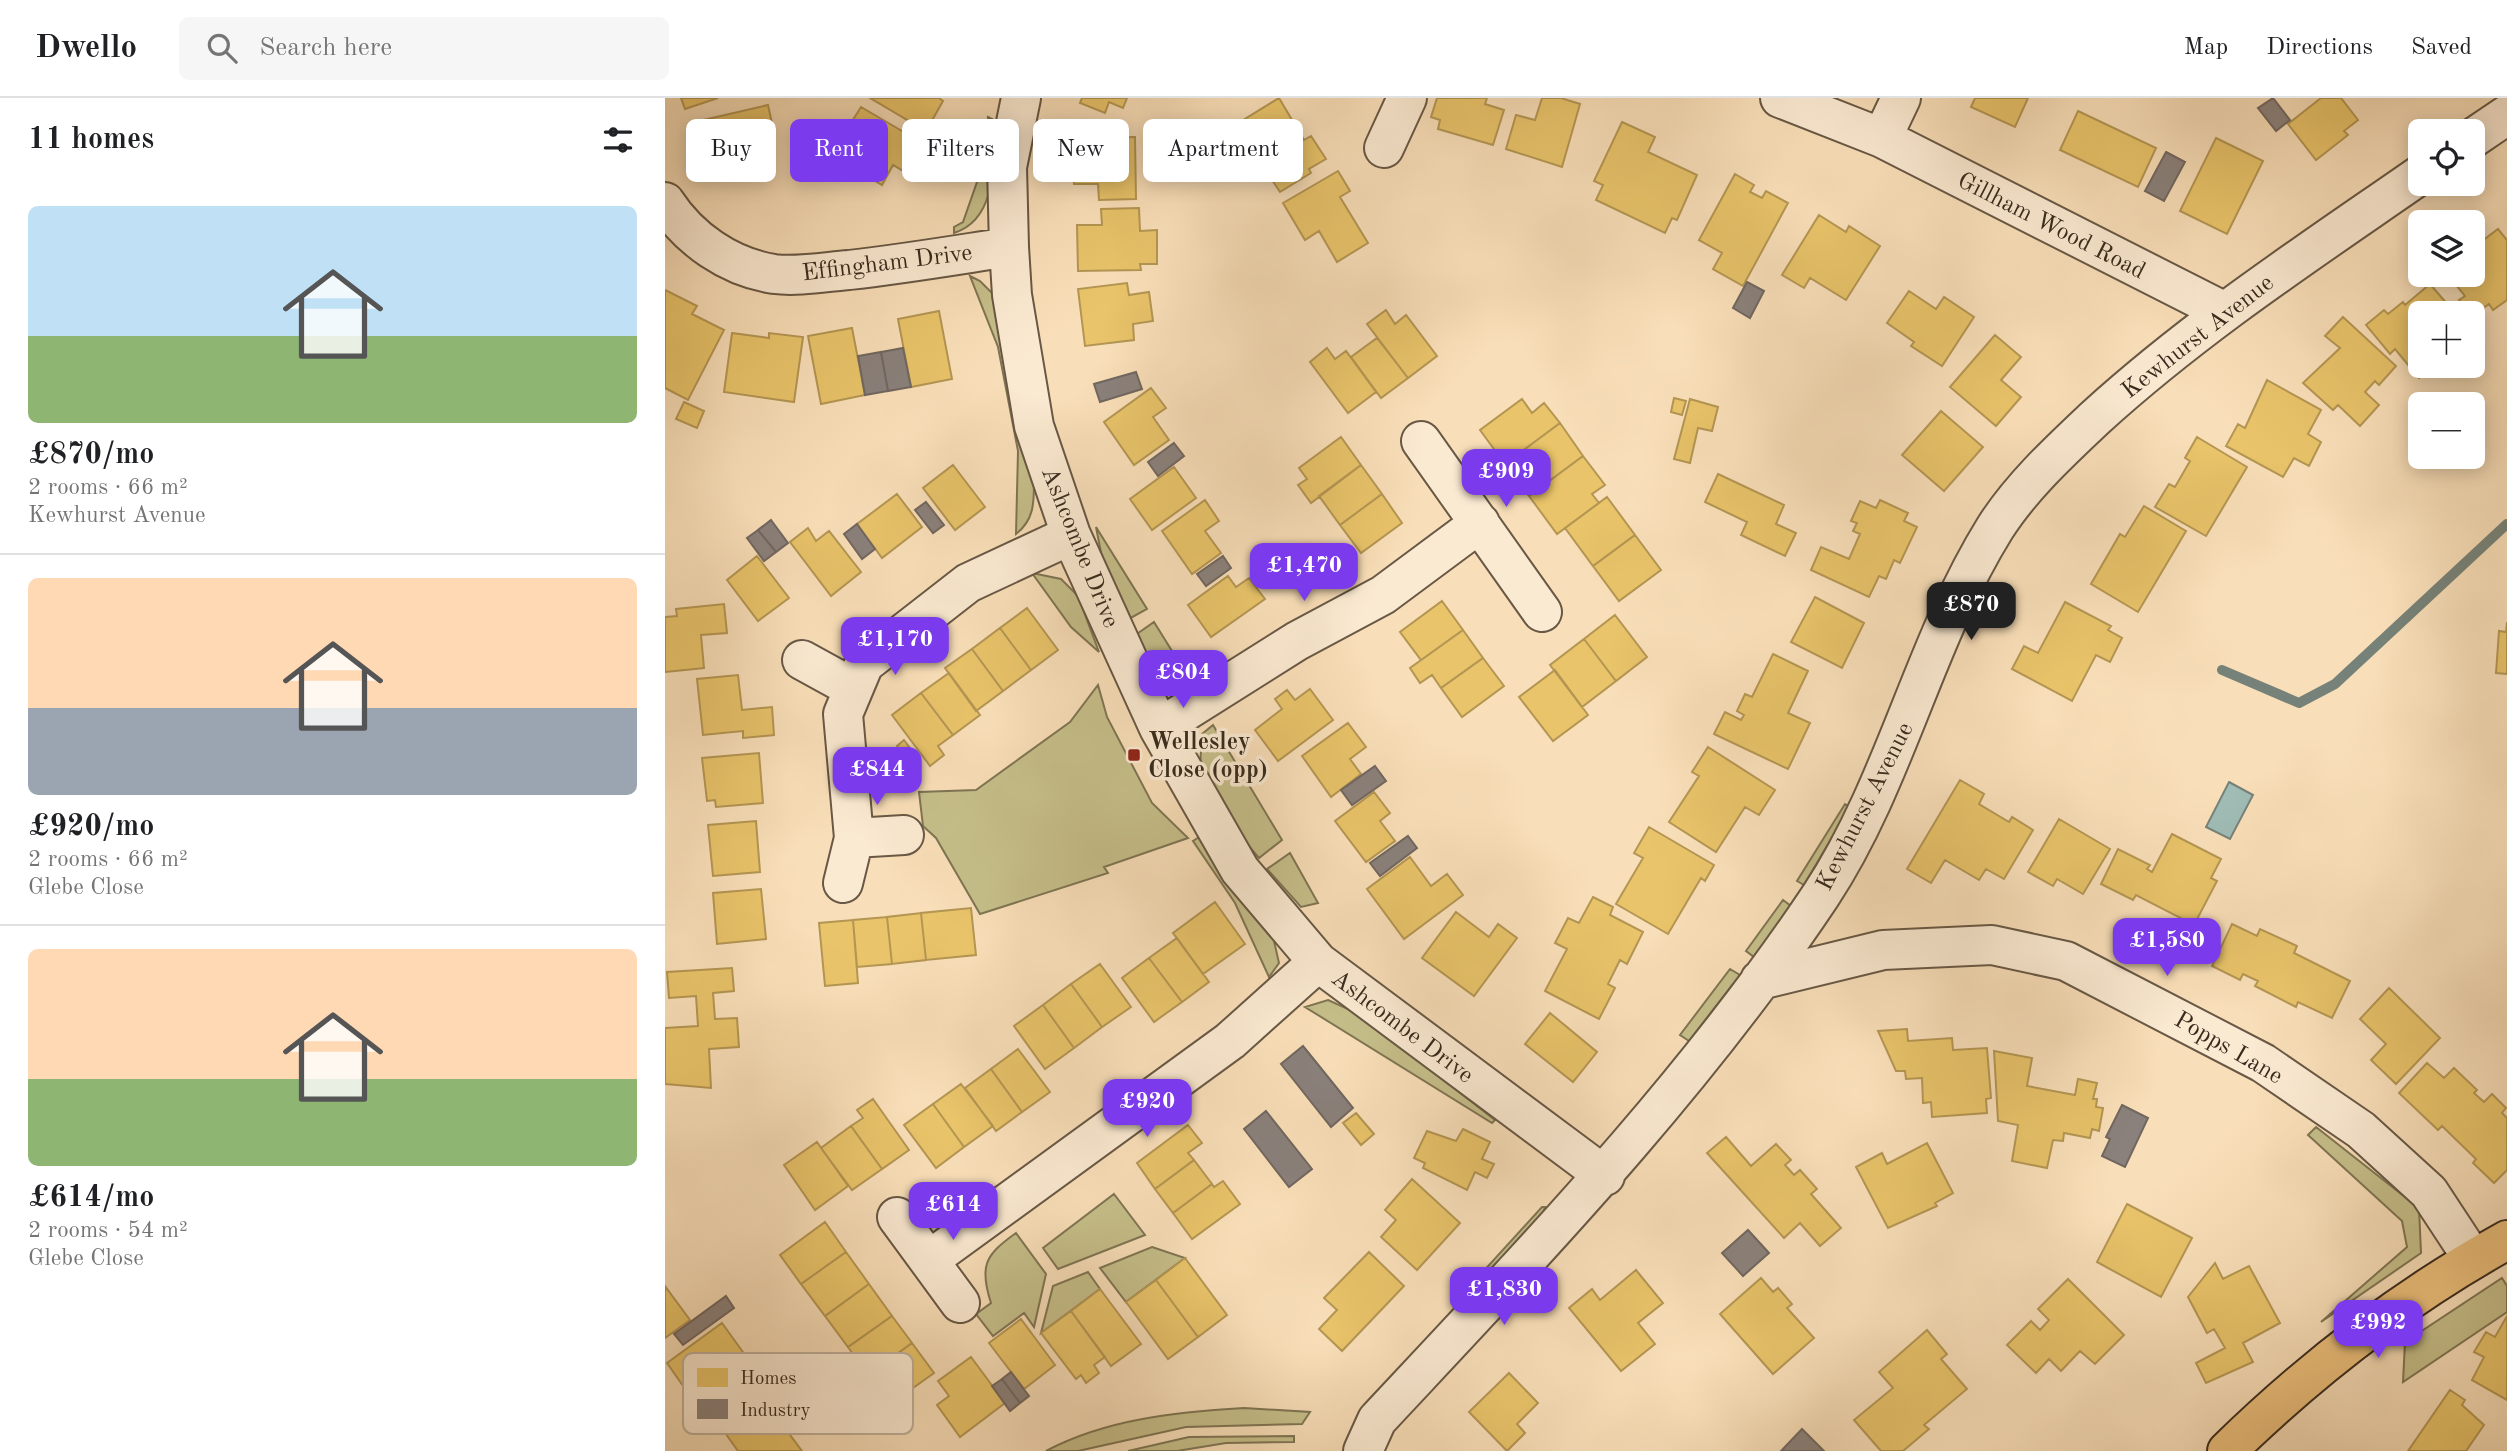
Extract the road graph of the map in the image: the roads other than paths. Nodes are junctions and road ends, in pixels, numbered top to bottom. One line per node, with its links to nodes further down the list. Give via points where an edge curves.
1 (1021, 98): 11 (street, Ashcombe Drive, via 1007,167)
2 (1780, 98): 7 (street, Gillham Wood Road)
3 (1901, 98): 7 (street)
4 (1403, 100): 8 (street)
5 (2507, 114): 6 (street)
6 (2485, 130)
7 (1882, 138): 12 (street, Gillham Wood Road)
8 (1384, 148)
9 (2408, 182): 12 (street, Kewhurst Avenue)
10 (665, 202): 11 (street, Effingham Drive, via 680,225 708,248 773,274 860,268)
11 (1009, 247): 15 (street, Ashcombe Drive, via 1011,295 1034,426)
12 (2223, 311): 24 (street, Kewhurst Avenue, via 2052,459 1996,526 1956,600 1889,767 1823,892)
13 (1421, 441): 14 (street)
14 (1480, 523): 16 (street); 19 (street, via 1383,595 1297,641)
15 (1071, 535): 18 (street, via 968,583 864,664); 19 (street, Ashcombe Drive)
16 (1542, 612)
17 (802, 660): 18 (street)
18 (853, 688): 21 (street, via 842,714)
19 (1159, 729): 23 (street, Ashcombe Drive, via 1240,870)
20 (904, 835): 21 (street)
21 (854, 838): 22 (street)
22 (843, 883)
23 (1318, 962): 25 (street, Ashcombe Drive); 29 (street, via 1230,1041)
24 (1760, 980): 25 (street, Kewhurst Avenue); 28 (street, Popps Lane, via 1883,950 1992,945 2066,961 2263,1063 2361,1129 2429,1192)
25 (1605, 1176): 31 (street, Kewhurst Avenue, via 1377,1420)
26 (897, 1217): 29 (street)
27 (2507, 1240): 28 (main road)
28 (2473, 1259): 32 (main road, via 2406,1302 2316,1370)
29 (929, 1260): 30 (street)
30 (960, 1303)
31 (1363, 1451)
32 (2227, 1451)

